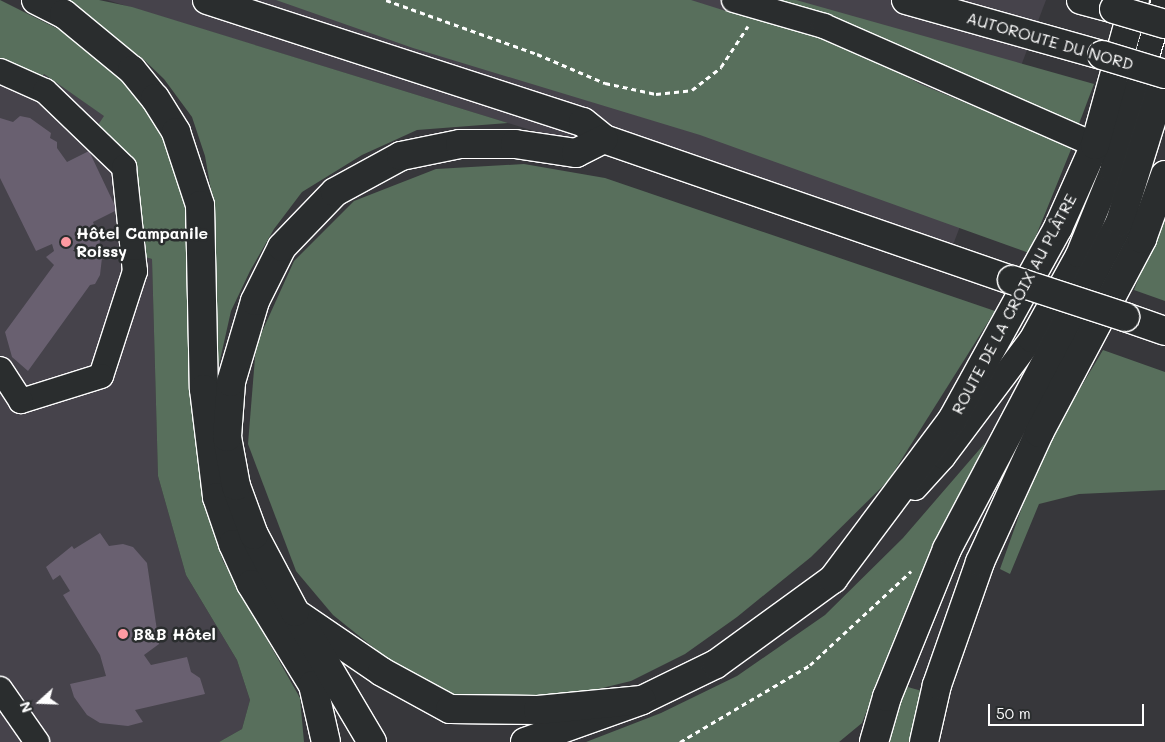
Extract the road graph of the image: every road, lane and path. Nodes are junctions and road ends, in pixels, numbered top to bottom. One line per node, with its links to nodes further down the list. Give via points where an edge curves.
1 (36, 0): 24 (main road, via 64,14 132,70 155,98 176,132 200,205 204,389 217,497 251,584 312,685)
2 (207, 0): 13 (main road, via 583,122)
3 (386, 0): 8 (path, via 537,54 605,83 656,94 692,90 721,67)
4 (734, 0): 8 (street)
5 (906, 0): 12 (main road, AUTOROUTE DU NORD, bridge)
6 (1082, 0): 9 (main road)
7 (1164, 0): 18 (street, ROUTE DE LA CROIX AU PLÂTRE, via 1112,171 1078,255 1031,340 943,457)
8 (761, 7): 14 (street, via 824,26)
9 (1130, 7): 10 (main road, bridge); 14 (main road, ROUTE DE LA CROIX AU PLÂTRE)
10 (1165, 24)
11 (0, 71): 17 (street, via 45,91 124,167 135,271 101,376 21,401)
12 (1165, 75): 22 (main road, via 1120,222 947,549 887,697)
13 (604, 139): 16 (main road, bridge); 19 (main road, via 576,153 515,144 460,144 401,156 335,192 282,247 255,301 240,343 231,382 227,437 236,486 254,535)
14 (1095, 145): 18 (main road, ROUTE DE LA CROIX AU PLÂTRE, via 1058,228 952,420)
15 (1165, 175): 27 (main road, via 1142,239 1039,433 980,562 937,685)
16 (1165, 331)
17 (0, 369)
18 (833, 579): 21 (main road, ROUTE DE LA CROIX AU PLÂTRE, via 716,664)
19 (294, 612): 21 (main road, via 382,672 450,709 538,710); 25 (main road)
20 (0, 689): 23 (street)
21 (642, 700): 26 (main road, ROUTE DE LA CROIX AU PLÂTRE)
22 (874, 741)
23 (37, 742)
24 (326, 742)
25 (372, 742)
26 (525, 742)
27 (924, 742)

